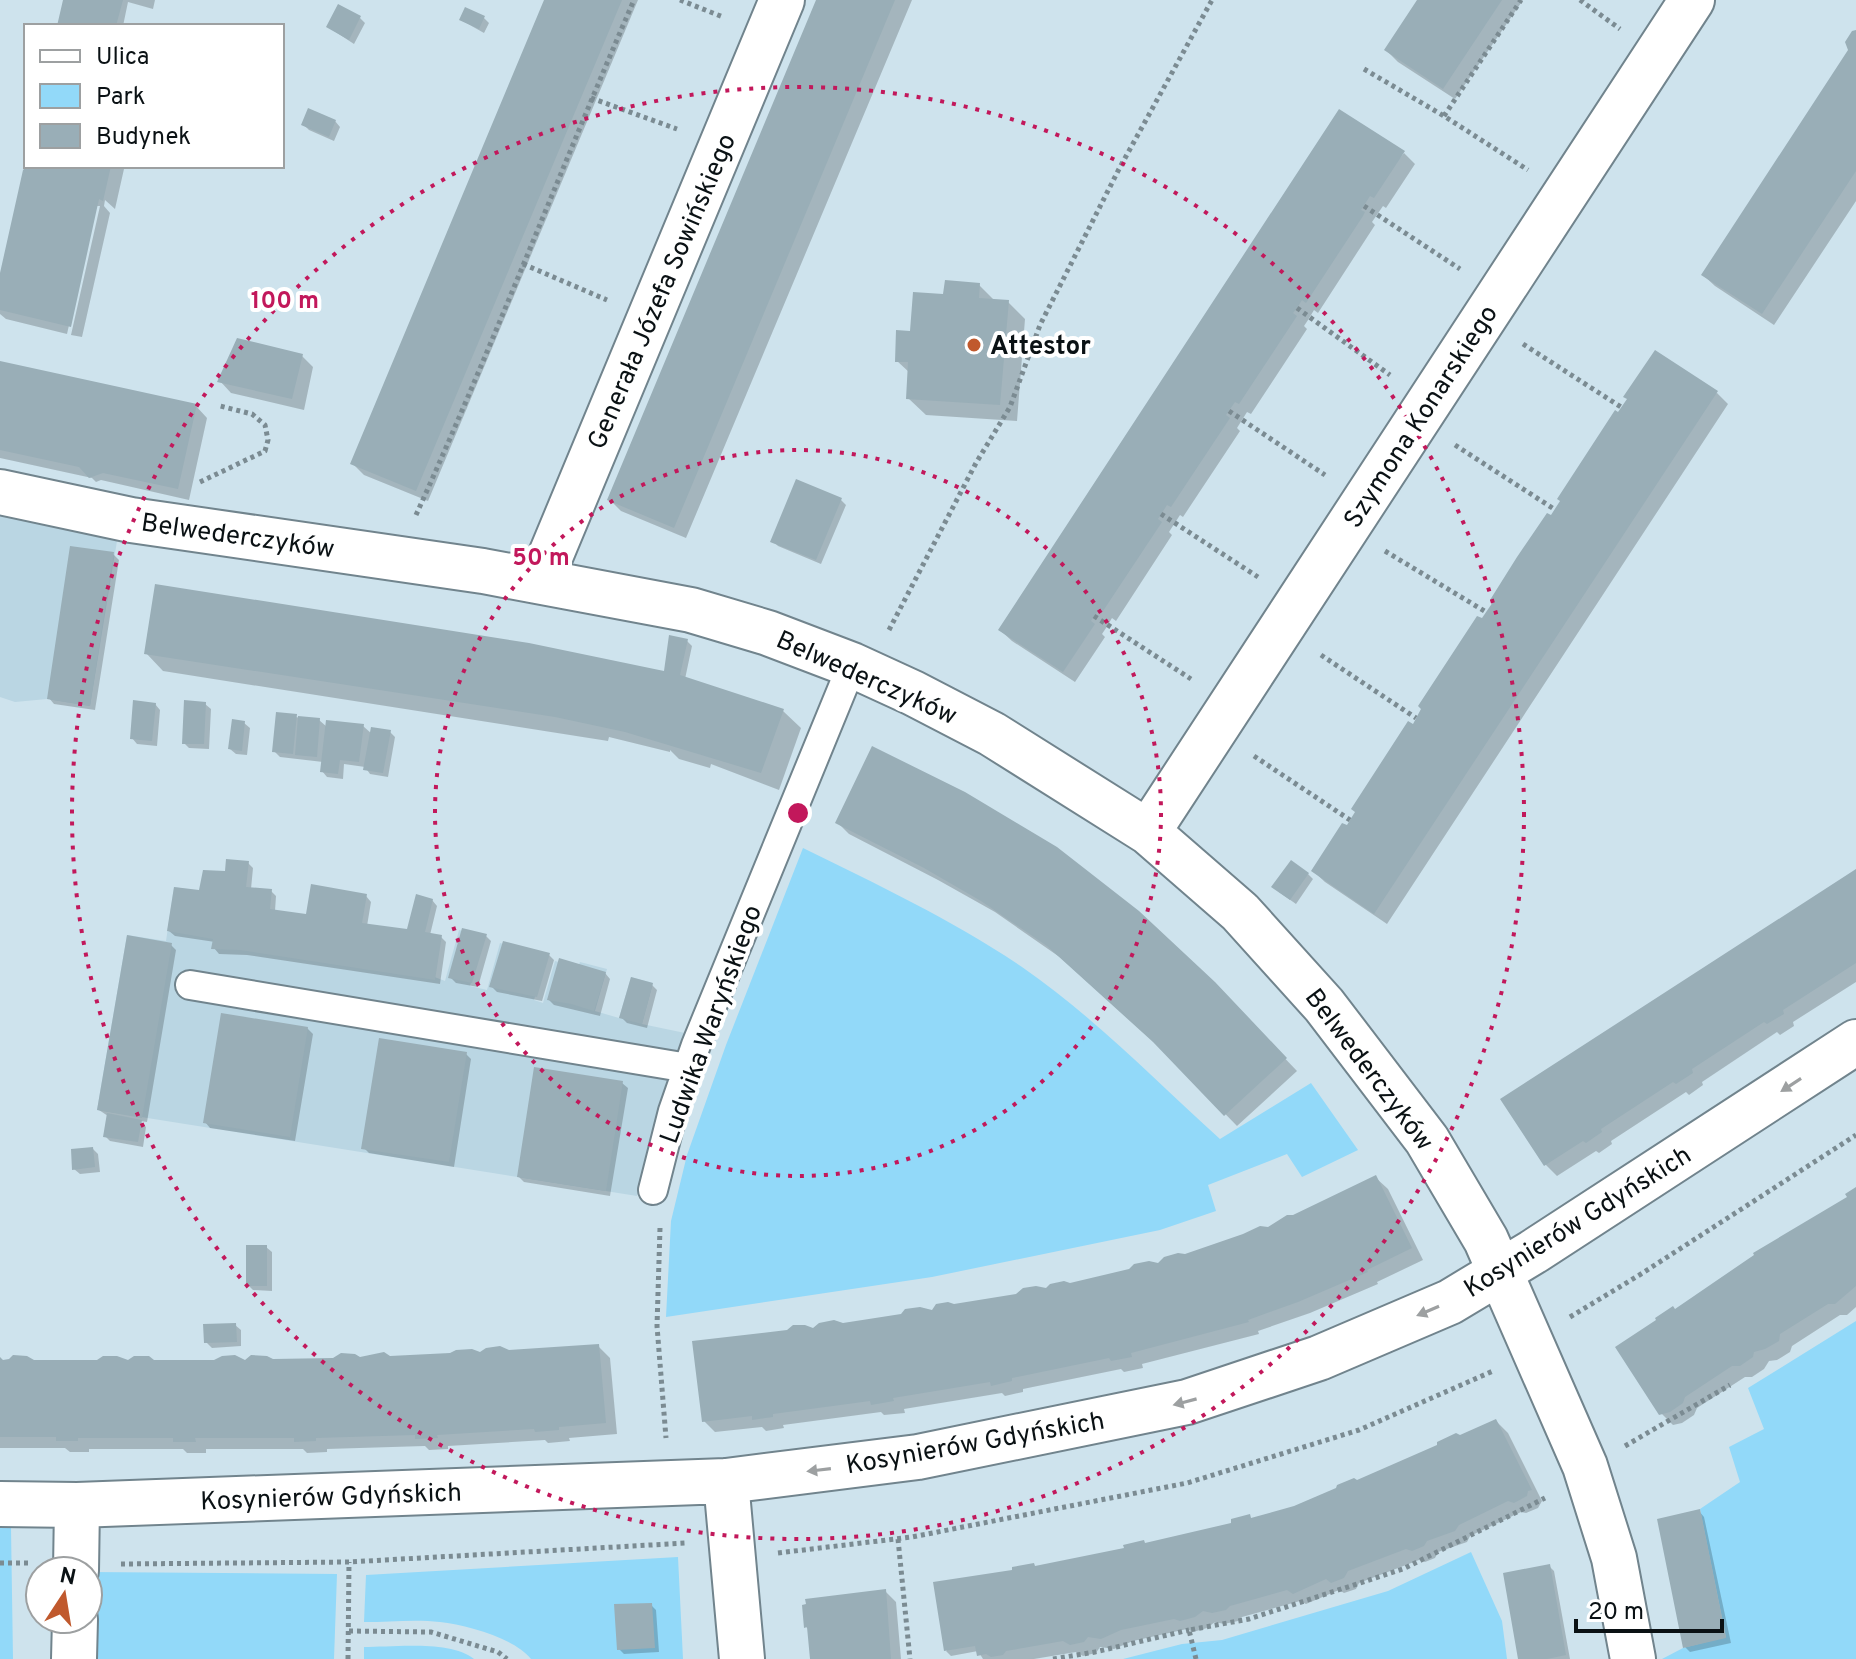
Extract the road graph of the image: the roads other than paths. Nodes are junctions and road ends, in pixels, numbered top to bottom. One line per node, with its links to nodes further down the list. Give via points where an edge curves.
1 (782, 0): 4 (street, Generała Józefa Sowińskiego)
2 (1692, 0): 6 (street, Szymona Konarskiego)
3 (0, 492): 4 (street, Belwederczyków, via 131,520)
4 (540, 581): 5 (street, Belwederczyków)
5 (868, 652): 6 (street, Belwederczyków, via 913,693 992,734); 9 (lane, Ludwika Waryńskiego)
6 (1148, 832): 11 (street, Belwederczyków, via 1240,912 1372,1065 1427,1140)
7 (190, 985): 9 (lane)
8 (1856, 1042): 11 (street, Kosynierów Gdyńskich, one-way to 11)
9 (688, 1068): 10 (lane, Ludwika Waryńskiego)
10 (653, 1190)
11 (1499, 1272): 12 (street, Kosynierów Gdyńskich, one-way to 12, via 1450,1302 1319,1358 1187,1402 918,1457); 19 (street, Belwederczyków, via 1586,1471 1614,1558)
12 (726, 1481): 14 (street, Kosynierów Gdyńskich); 18 (street)
13 (0, 1504): 14 (street, Kosynierów Gdyńskich)
14 (77, 1505): 15 (street)
15 (76, 1555)
16 (75, 1635): 17 (street)
17 (74, 1659)
18 (742, 1659)
19 (1633, 1659)

